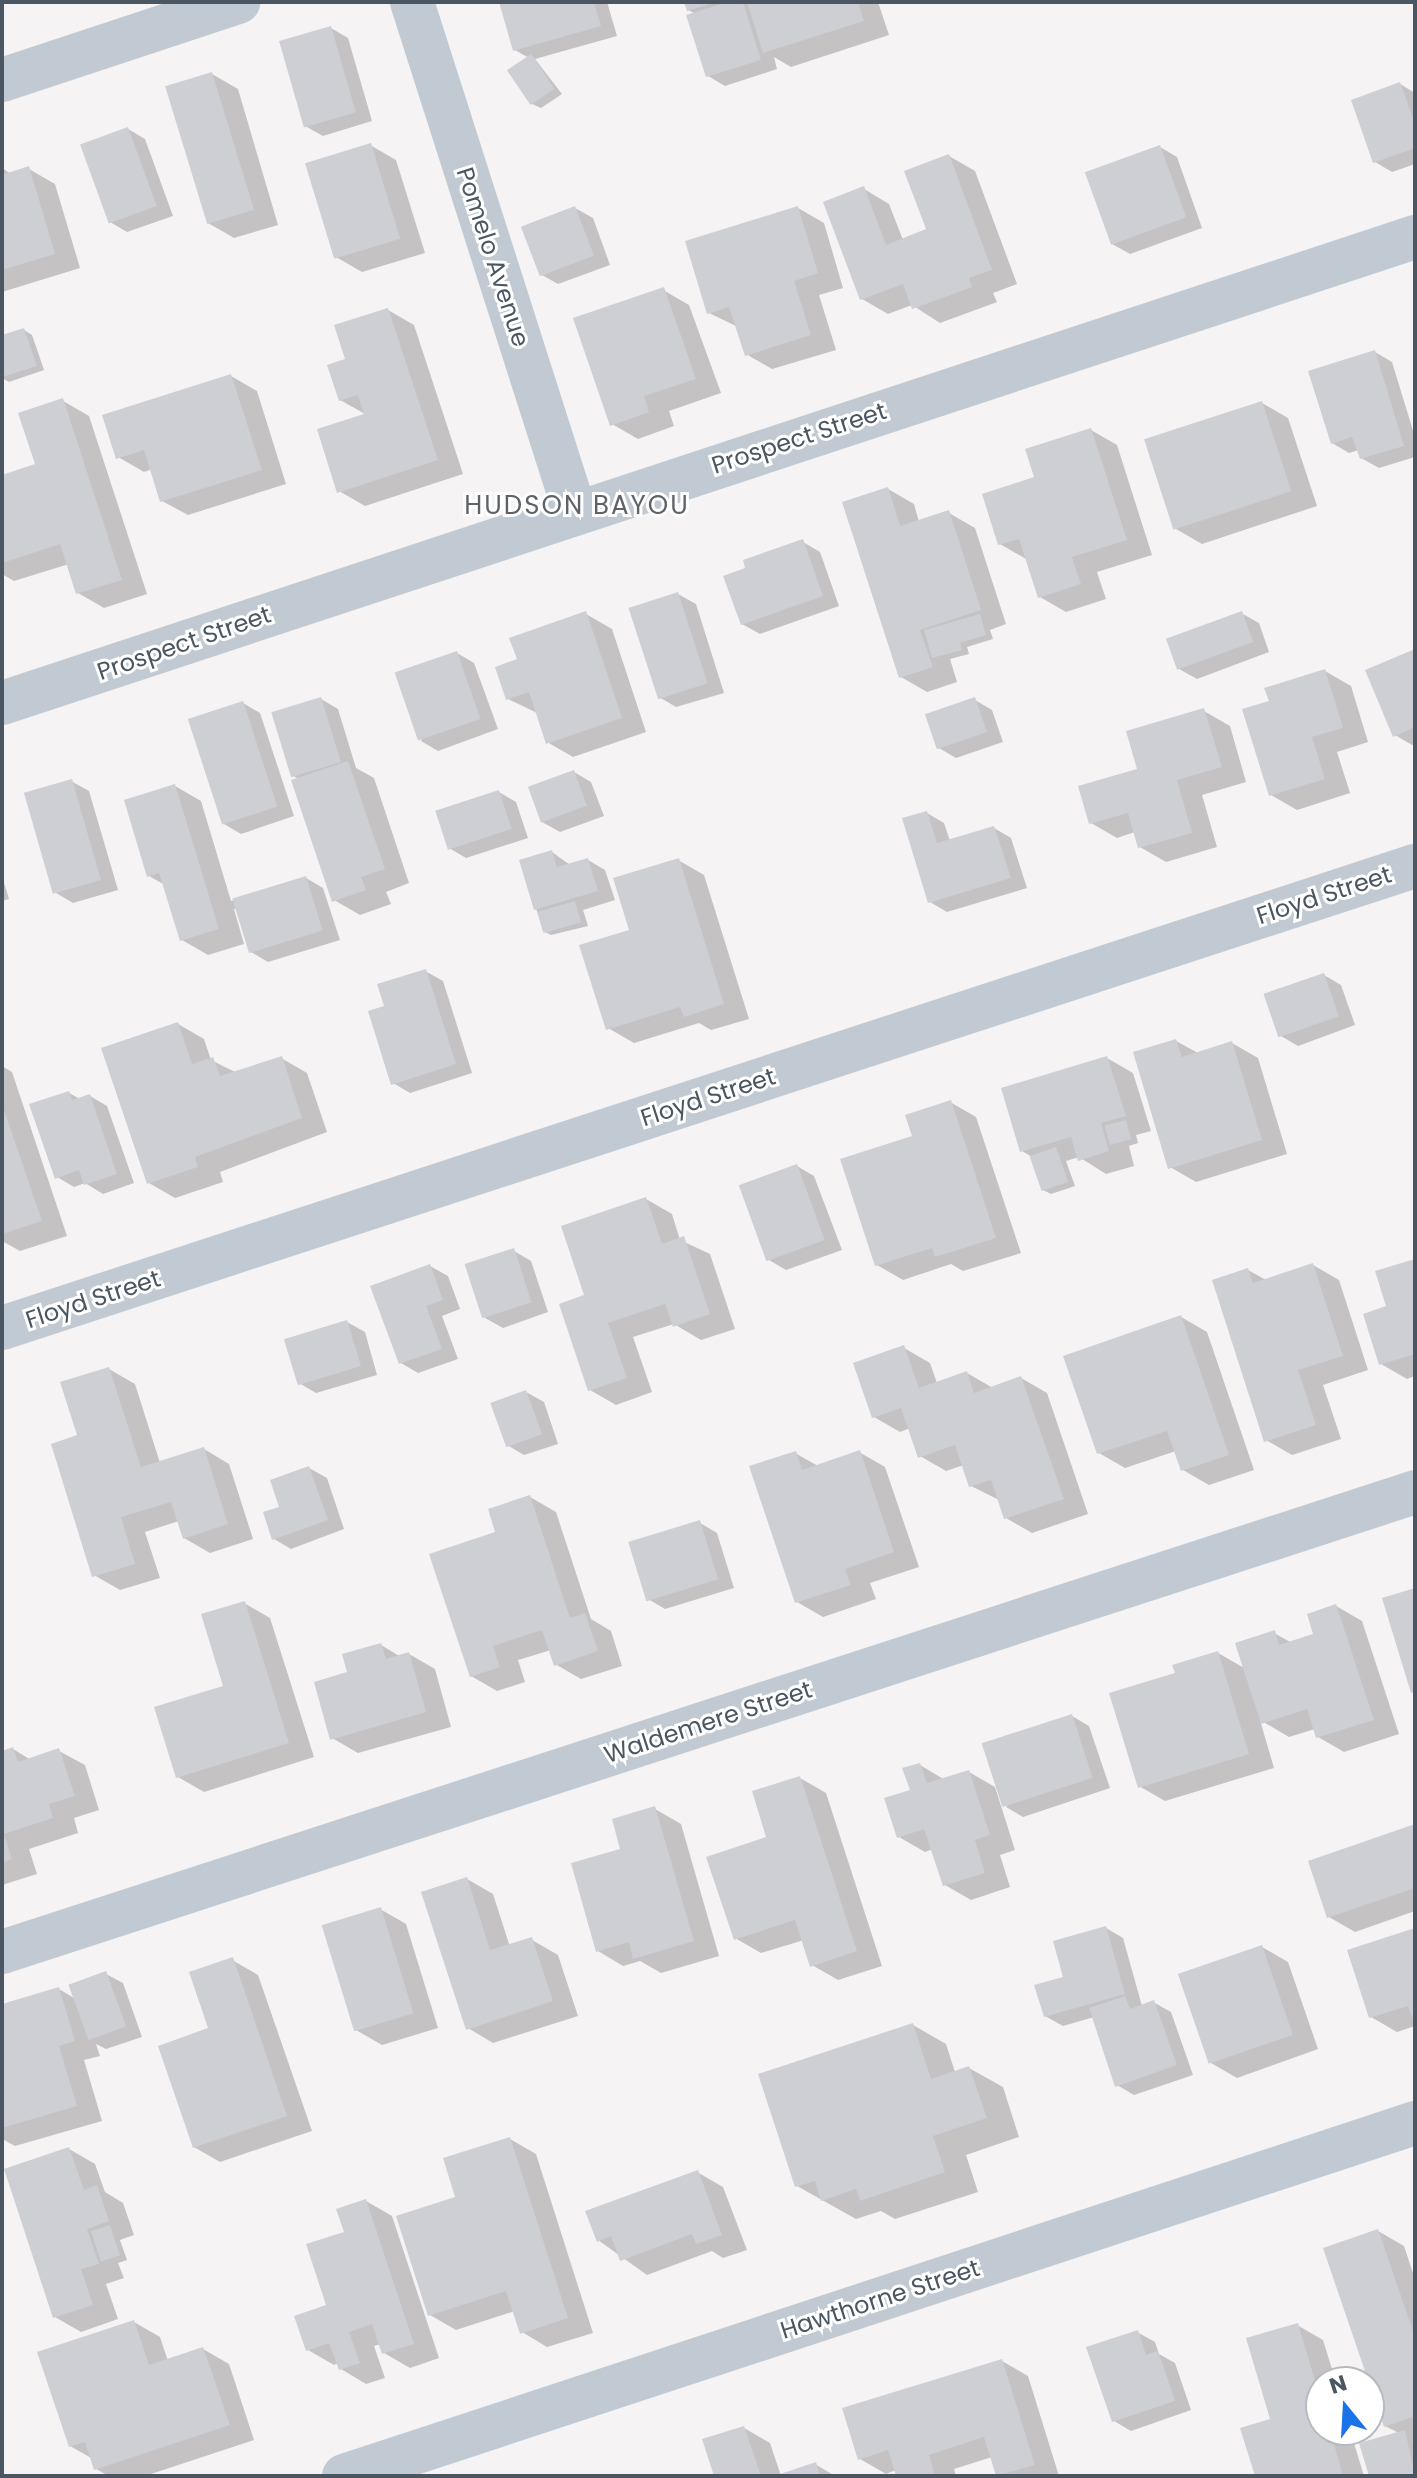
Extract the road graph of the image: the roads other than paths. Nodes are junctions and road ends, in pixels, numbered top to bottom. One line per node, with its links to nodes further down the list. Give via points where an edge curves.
1 (238, 2): 3 (street)
2 (412, 2): 5 (street, Pomelo Avenue)
3 (2, 80)
4 (1415, 237): 5 (street, Prospect Street)
5 (575, 512): 6 (street, Prospect Street)
6 (2, 703)
7 (1415, 866): 8 (street, Floyd Street)
8 (2, 1328)
9 (1415, 1492): 10 (street, Waldemere Street)
10 (2, 1952)
11 (1415, 2123): 12 (street, Hawthorne Street)
12 (344, 2476)

